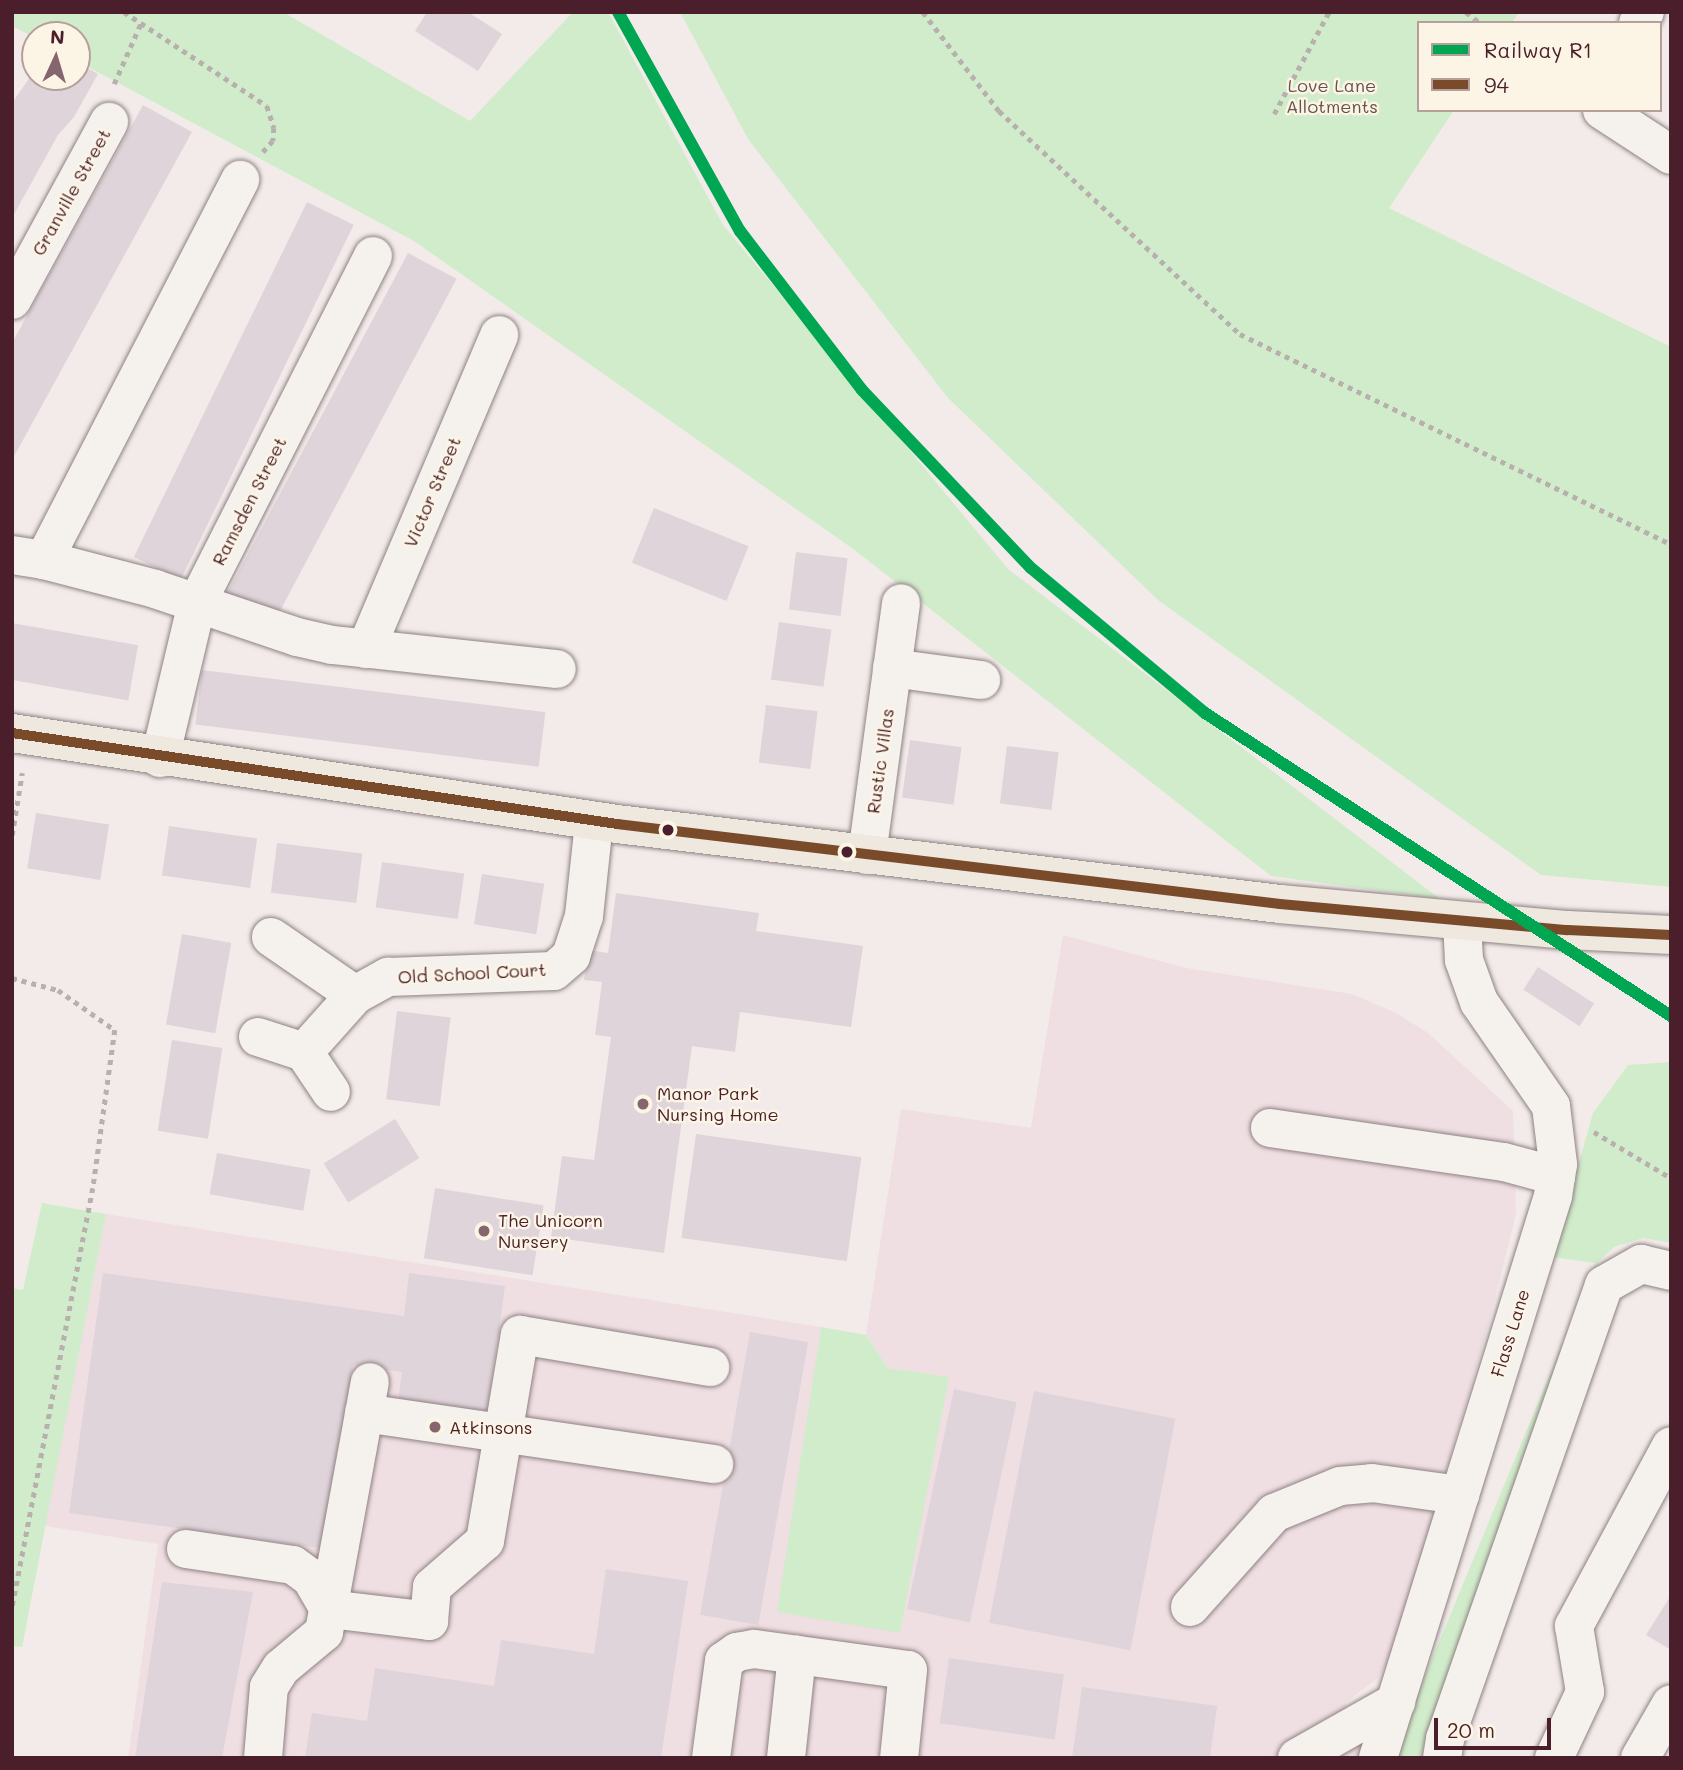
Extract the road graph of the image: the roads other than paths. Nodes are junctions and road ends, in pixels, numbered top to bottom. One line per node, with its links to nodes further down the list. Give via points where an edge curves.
1 (1605, 112): 3 (street)
2 (109, 122): 6 (street, Granville Street)
3 (1671, 155)
4 (240, 180): 8 (street)
5 (373, 256): 10 (street, Ramsden Street)
6 (12, 300)
7 (499, 335): 11 (street, Victor Street)
8 (28, 557): 10 (street)
9 (901, 603): 12 (street, Rustic Villas)
10 (197, 604): 11 (street, via 297,638); 16 (street, Ramsden Street)
11 (366, 649): 13 (street)
12 (892, 668): 14 (street); 18 (street, Rustic Villas)
13 (557, 669)
14 (981, 680)
15 (20, 734): 16 (main road)
16 (160, 758): 17 (main road)
17 (594, 822): 18 (main road); 22 (street, Old School Court, via 584,916 571,956 554,971 388,977)
18 (867, 855): 19 (main road, via 1280,904)
19 (1462, 920): 20 (main road); 27 (street, Flass Lane, via 1464,960 1479,1002 1551,1106)
20 (1671, 935)
21 (271, 937): 22 (street)
22 (355, 995): 24 (street, Old School Court)
23 (258, 1037): 24 (street)
24 (304, 1052): 25 (street)
25 (331, 1092)
26 (1270, 1128): 27 (street, via 1504,1163)
27 (1556, 1176): 33 (street, Flass Lane)
28 (1671, 1271): 46 (street, via 1641,1264 1604,1285)
29 (710, 1367): 30 (street, via 520,1335)
30 (503, 1434): 32 (street); 36 (street, via 485,1541 432,1587 429,1621); 36 (street, via 367,1398)
31 (1671, 1446): 47 (street, via 1574,1626 1585,1692)
32 (714, 1464)
33 (1460, 1495): 35 (street, via 1372,1483 1340,1486 1274,1513); 38 (street, Flass Lane)
34 (186, 1549): 36 (street, via 293,1565 311,1578)
35 (1190, 1607)
36 (329, 1609): 40 (street, via 324,1632 281,1668 270,1687)
37 (797, 1655): 41 (street, via 754,1650 737,1652 724,1661); 42 (street); 43 (street, via 908,1670)
38 (1396, 1702): 44 (street); 45 (street, Flass Lane)
39 (1671, 1704): 48 (street)
40 (263, 1758)
41 (711, 1758)
42 (786, 1758)
43 (899, 1758)
44 (1297, 1758)
45 (1378, 1758)
46 (1442, 1758)
47 (1554, 1758)
48 (1640, 1758)

